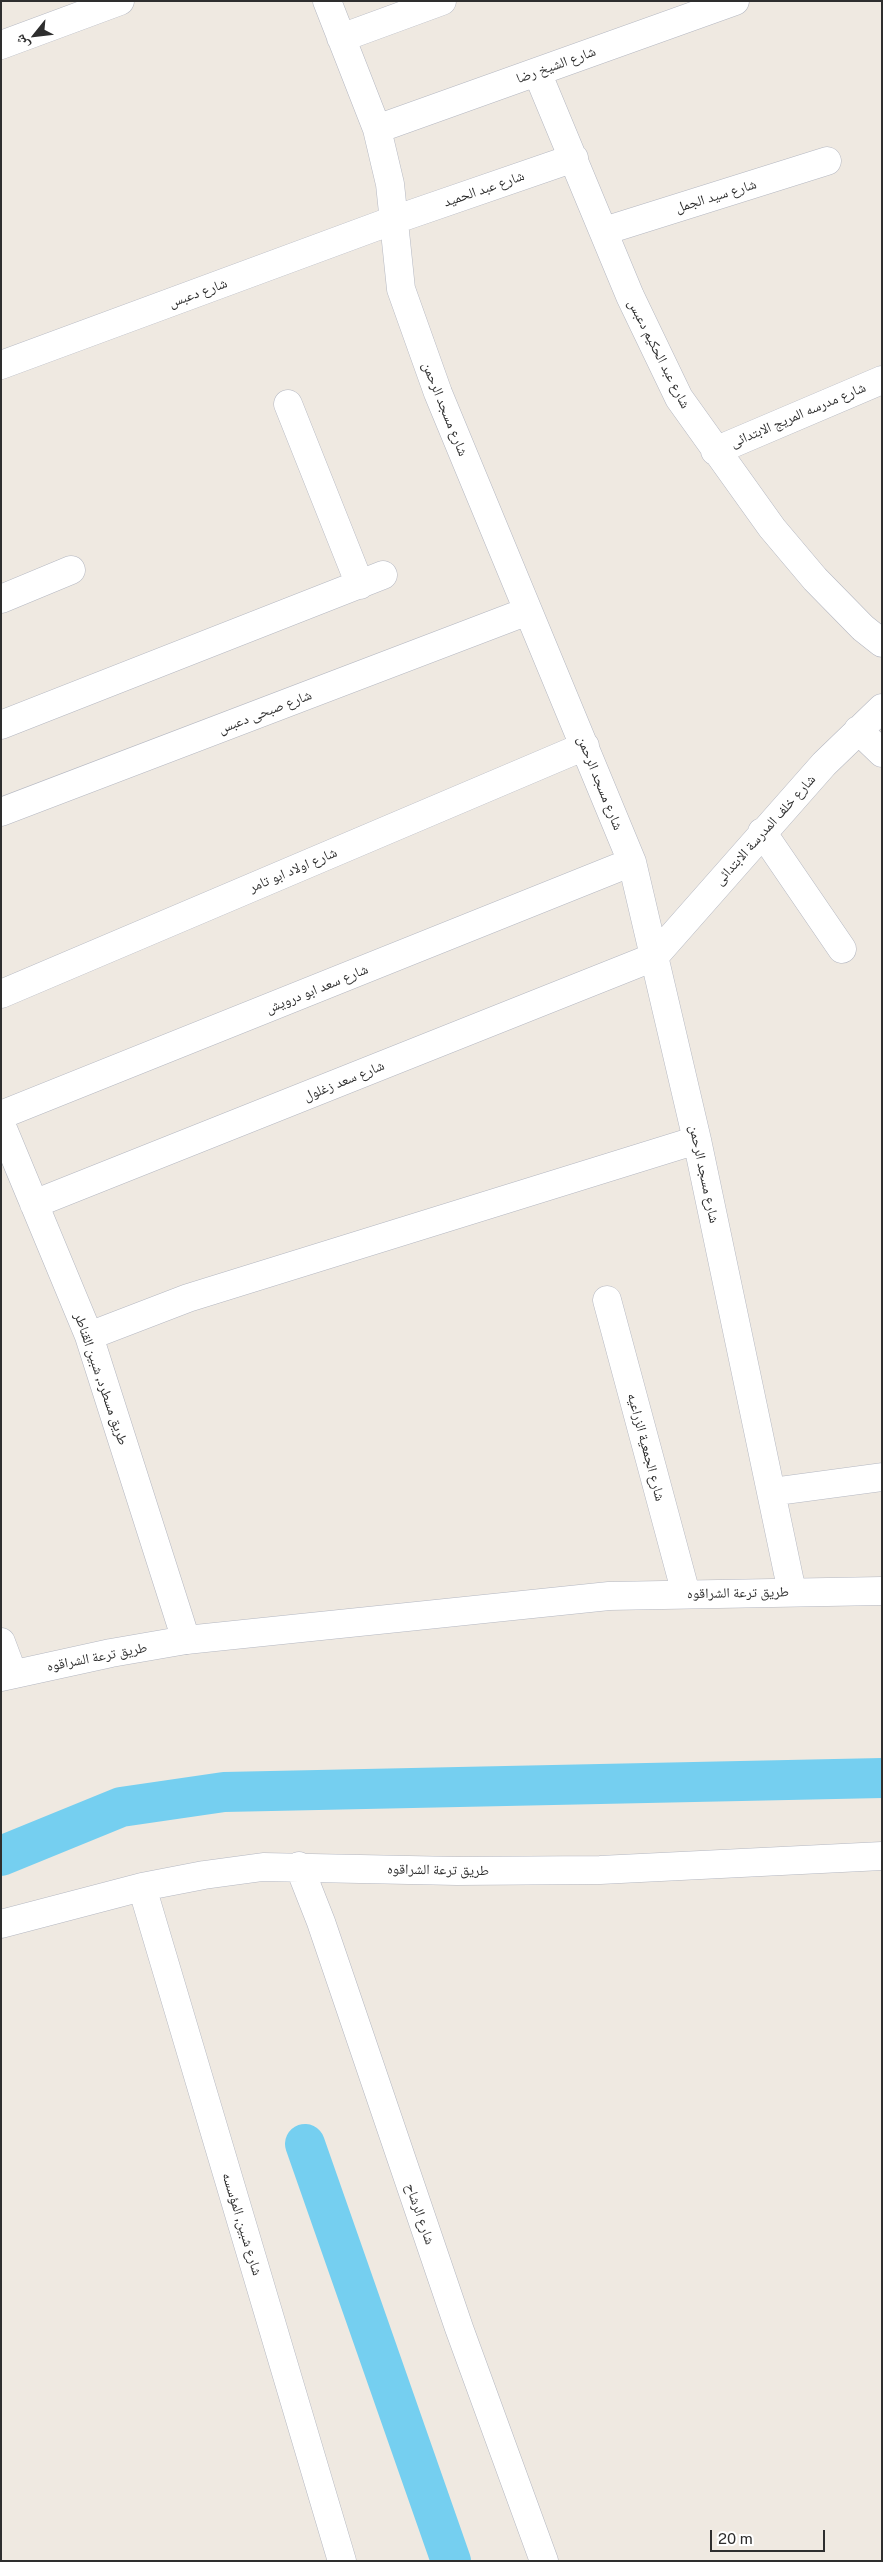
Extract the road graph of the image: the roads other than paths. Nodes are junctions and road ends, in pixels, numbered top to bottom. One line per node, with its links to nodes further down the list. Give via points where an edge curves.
1 (120, 1): 6 (street)
2 (327, 1): 5 (street, شارع مسجد الرحمن)
3 (442, 1): 5 (street)
4 (735, 1): 7 (street, شارع الشيخ رضا)
5 (341, 38): 8 (street, شارع مسجد الرحمن)
6 (1, 46)
7 (537, 72): 8 (street, شارع الشيخ رضا); 9 (street, شارع عبد الحكيم دعبس)
8 (377, 129): 11 (street, شارع مسجد الرحمن, via 390,184)
9 (574, 158): 11 (street, شارع عبد الحميد); 12 (street, شارع عبد الحكيم دعبس)
10 (827, 161): 12 (street, شارع سيد الجمل)
11 (394, 220): 13 (street, شارع دعبس); 19 (street, شارع مسجد الرحمن, via 401,288 438,393)
12 (604, 231): 16 (street, شارع عبد الحكيم دعبس, via 630,296 679,398)
13 (1, 366)
14 (882, 380): 16 (street, شارع مدرسه المريج الابتدائى)
15 (288, 404): 22 (street, via 371,580)
16 (715, 451): 20 (street, شارع عبد الحكيم دعبس, via 815,579)
17 (71, 570): 18 (street)
18 (1, 599)
19 (528, 611): 24 (street, شارع مسجد الرحمن); 26 (street, شارع صبحى دعبس)
20 (882, 643)
21 (882, 708): 23 (street, شارع خلف المدرسة الابتدائى)
22 (1, 725)
23 (858, 730): 25 (street); 27 (street, شارع خلف المدرسة الابتدائى)
24 (585, 746): 28 (street, شارع مسجد الرحمن); 31 (street, شارع اولاد ابو تامر)
25 (882, 753)
26 (1, 812)
27 (762, 832): 29 (street); 30 (street, شارع خلف المدرسة الابتدائى)
28 (632, 862): 30 (street, شارع مسجد الرحمن); 32 (street, شارع سعد ابو درويش)
29 (842, 949)
30 (654, 957): 34 (street, شارع مسجد الرحمن); 35 (street, شارع سعد زغلول)
31 (1, 994)
32 (1, 1115)
33 (1, 1124): 35 (street, طريق مسطرد, شبين القناطر)
34 (697, 1140): 37 (street, via 188,1298); 39 (street, شارع مسجد الرحمن)
35 (34, 1204): 37 (street, طريق مسطرد, شبين القناطر)
36 (607, 1300): 42 (street, شارع الجمعية الزراعيه)
37 (89, 1336): 43 (street, طريق مسطرد, شبين القناطر)
38 (882, 1478): 39 (street)
39 (771, 1492): 41 (street, شارع مسجد الرحمن)
40 (882, 1591): 41 (street, طريق ترعة الشراقوه)
41 (792, 1592): 42 (street, طريق ترعة الشراقوه)
42 (686, 1594): 43 (street, طريق ترعة الشراقوه, via 609,1596)
43 (186, 1640): 45 (street, طريق ترعة الشراقوه, via 111,1652)
44 (1, 1642): 45 (street)
45 (7, 1676)
46 (882, 1856): 47 (street, طريق ترعة الشراقوه, via 600,1870 457,1871)
47 (299, 1866): 48 (street, طريق ترعة الشراقوه, via 263,1867); 51 (street, شارع الرشاح, via 459,2328)
48 (142, 1887): 49 (street, طريق ترعة الشراقوه); 50 (street, شارع شبين, المؤسسه)
49 (1, 1924)
50 (342, 2561)
51 (544, 2561)

